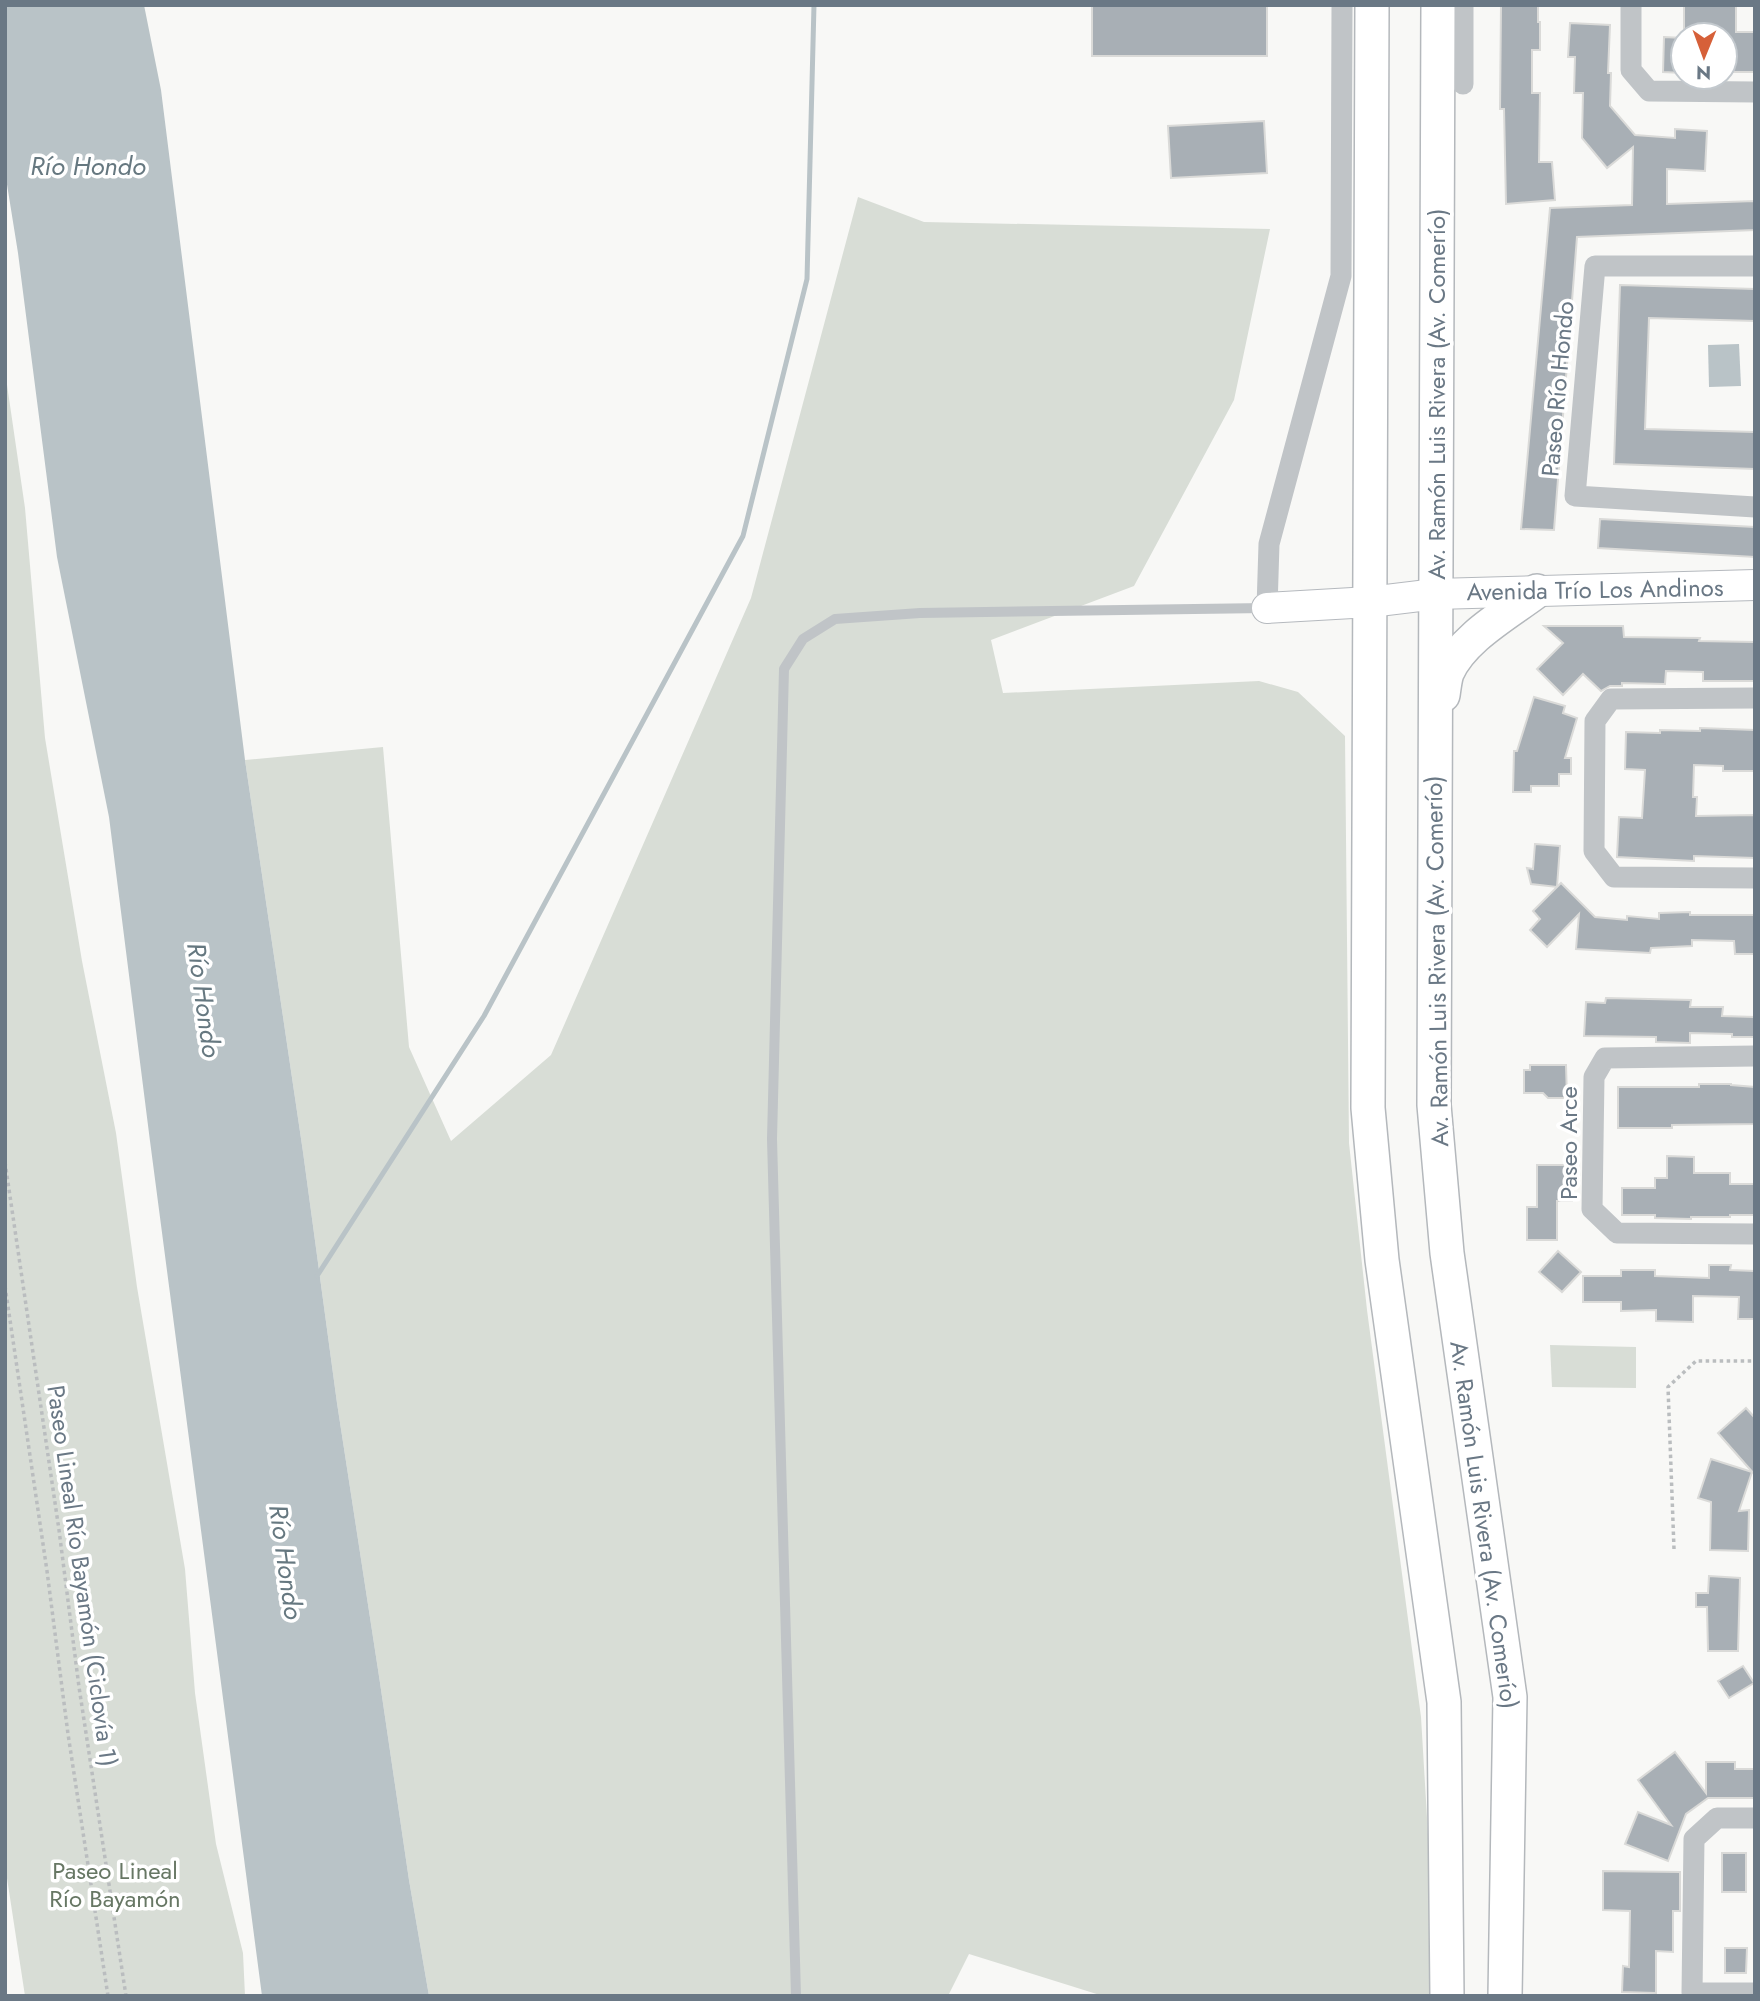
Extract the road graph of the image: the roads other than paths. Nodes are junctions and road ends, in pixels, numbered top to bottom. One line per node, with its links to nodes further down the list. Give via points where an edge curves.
1 (1342, 5): 14 (street, via 1340,276 1269,544)
2 (1372, 5): 13 (main road)
3 (1438, 5): 12 (main road, Av. Ramón Luis Rivera (Av. Comerío))
4 (1463, 5): 6 (street)
5 (1632, 5): 7 (street, via 1631,70 1649,90)
6 (1462, 84)
7 (1755, 92)
8 (1755, 266): 9 (street, Paseo Río Hondo, via 1595,266 1575,496)
9 (1755, 507)
10 (1755, 585): 11 (street, Avenida Trío Los Andinos)
11 (1538, 591): 12 (street, Avenida Trío Los Andinos); 16 (main road, via 1457,656 1447,674)
12 (1436, 594): 13 (street, Avenida Trío Los Andinos); 16 (main road, Av. Ramón Luis Rivera (Av. Comerío))
13 (1370, 602): 14 (street, Avenida Trío Los Andinos); 23 (main road, via 1368,1108 1382,1260 1444,1702)
14 (1268, 608): 22 (lane, via 920,613 835,619 803,639 785,669 772,1139)
15 (1755, 698): 17 (street, via 1611,699 1595,721 1594,850 1614,877)
16 (1435, 735): 24 (main road, Av. Ramón Luis Rivera (Av. Comerío), via 1434,1105 1447,1253 1510,1697)
17 (1755, 878)
18 (1755, 1056): 19 (street, Paseo Arce, via 1605,1058 1594,1077 1592,1209 1617,1233)
19 (1755, 1234)
20 (1755, 1818): 21 (street, via 1717,1818 1694,1839 1692,1993)
21 (1755, 1993)
22 (796, 1996)
23 (1447, 1996)
24 (1505, 1996)

